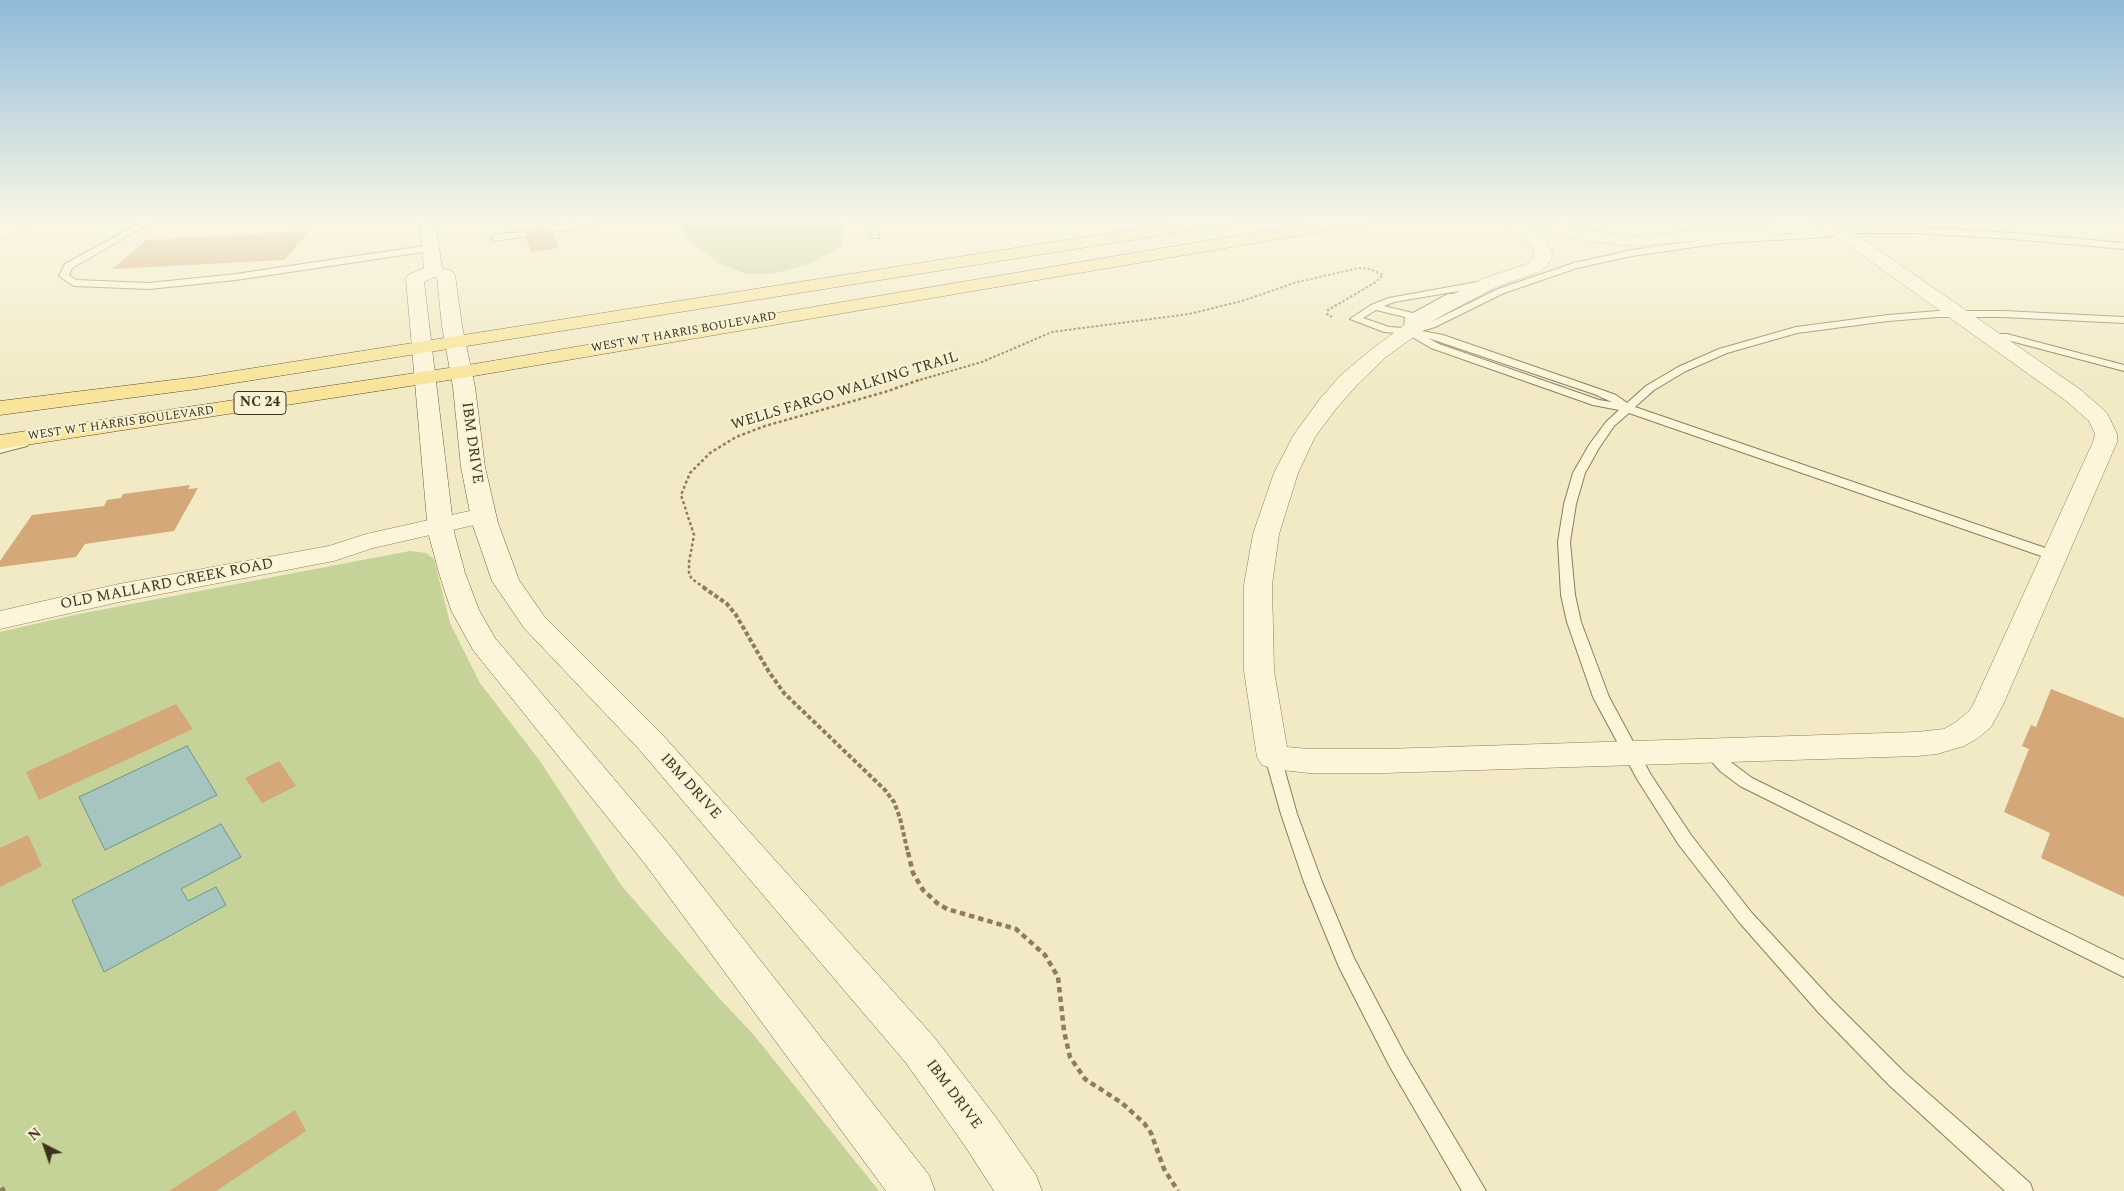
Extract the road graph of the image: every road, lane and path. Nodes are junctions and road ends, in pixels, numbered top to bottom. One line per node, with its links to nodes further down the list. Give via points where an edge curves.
1 (65, 275): 2 (lane, via 74,283 149,286)
2 (252, 275)
3 (424, 275): 20 (street, via 415,279)
4 (445, 275): 19 (street, IBM DRIVE)
5 (874, 275): 19 (main road, WEST W T HARRIS BOULEVARD / NC 24)
6 (1033, 275): 22 (main road, WEST W T HARRIS BOULEVARD / NC 24)
7 (1330, 275): 41 (path, WELLS FARGO WALKING TRAIL, via 1189,314 1052,332 982,362 765,426 736,437 710,453 690,473 681,495 694,536 689,562 692,580 727,604 784,693 894,802 913,873 923,890 947,909 1016,929 1046,954 1058,978 1064,1031 1070,1057 1077,1070 1144,1123 1164,1169)
8 (1382, 275): 15 (path, WELLS FARGO WALKING TRAIL, via 1376,282 1328,310 1327,314)
9 (1512, 275): 12 (street)
10 (1550, 275): 17 (lane, via 1472,304 1432,325)
11 (1902, 275): 14 (street)
12 (1489, 283): 13 (lane, via 1392,300); 17 (street)
13 (1374, 307): 17 (lane); 17 (lane, via 1356,319 1388,330)
14 (1958, 314): 16 (lane); 18 (street); 25 (lane, via 1842,322 1759,339 1682,369 1650,388)
15 (1332, 317)
16 (2124, 320)
17 (1411, 324): 25 (lane, via 1439,337 1612,397); 35 (street, via 1349,380 1327,405 1299,445 1272,511 1258,584 1258,625 1259,672)
18 (1990, 337): 21 (lane, via 2007,337); 31 (street, via 2086,405 2099,418 2106,434)
19 (457, 342): 20 (main road, WEST W T HARRIS BOULEVARD / NC 24); 22 (street, IBM DRIVE)
20 (422, 348): 23 (street); 24 (main road, WEST W T HARRIS BOULEVARD / NC 24, via 197,383)
21 (2124, 368)
22 (462, 372): 23 (main road, WEST W T HARRIS BOULEVARD / NC 24); 29 (street, IBM DRIVE, via 473,467)
23 (424, 377): 26 (main road, WEST W T HARRIS BOULEVARD / NC 24); 30 (street)
24 (0, 408)
25 (1627, 408): 31 (lane); 34 (lane, via 1598,439 1579,473 1564,542 1568,595 1580,644 1601,697)
26 (96, 428): 27 (main road, WEST W T HARRIS BOULEVARD / NC 24); 28 (lane)
27 (0, 442)
28 (0, 450)
29 (483, 516): 30 (street, OLD MALLARD CREEK ROAD); 40 (street, IBM DRIVE, via 506,581 534,622 649,740 920,1050)
30 (443, 539): 32 (street, OLD MALLARD CREEK ROAD, via 431,545 358,555 334,553 119,593); 39 (street, via 465,610 483,642 657,854)
31 (2055, 556): 33 (street, via 1988,705 1980,719 1953,738 1917,744)
32 (0, 620)
33 (1711, 750): 34 (street); 36 (lane, via 1733,773 1758,788)
34 (1630, 753): 35 (street, via 1348,762); 43 (lane, via 1696,855 1806,986 1897,1079)
35 (1273, 757): 42 (lane, via 1310,874 1346,961 1397,1060)
36 (2124, 969)
37 (7, 1187): 38 (path)
38 (0, 1191)
39 (913, 1191)
40 (1020, 1191)
41 (1178, 1191)
42 (1475, 1191)
43 (2022, 1191)

